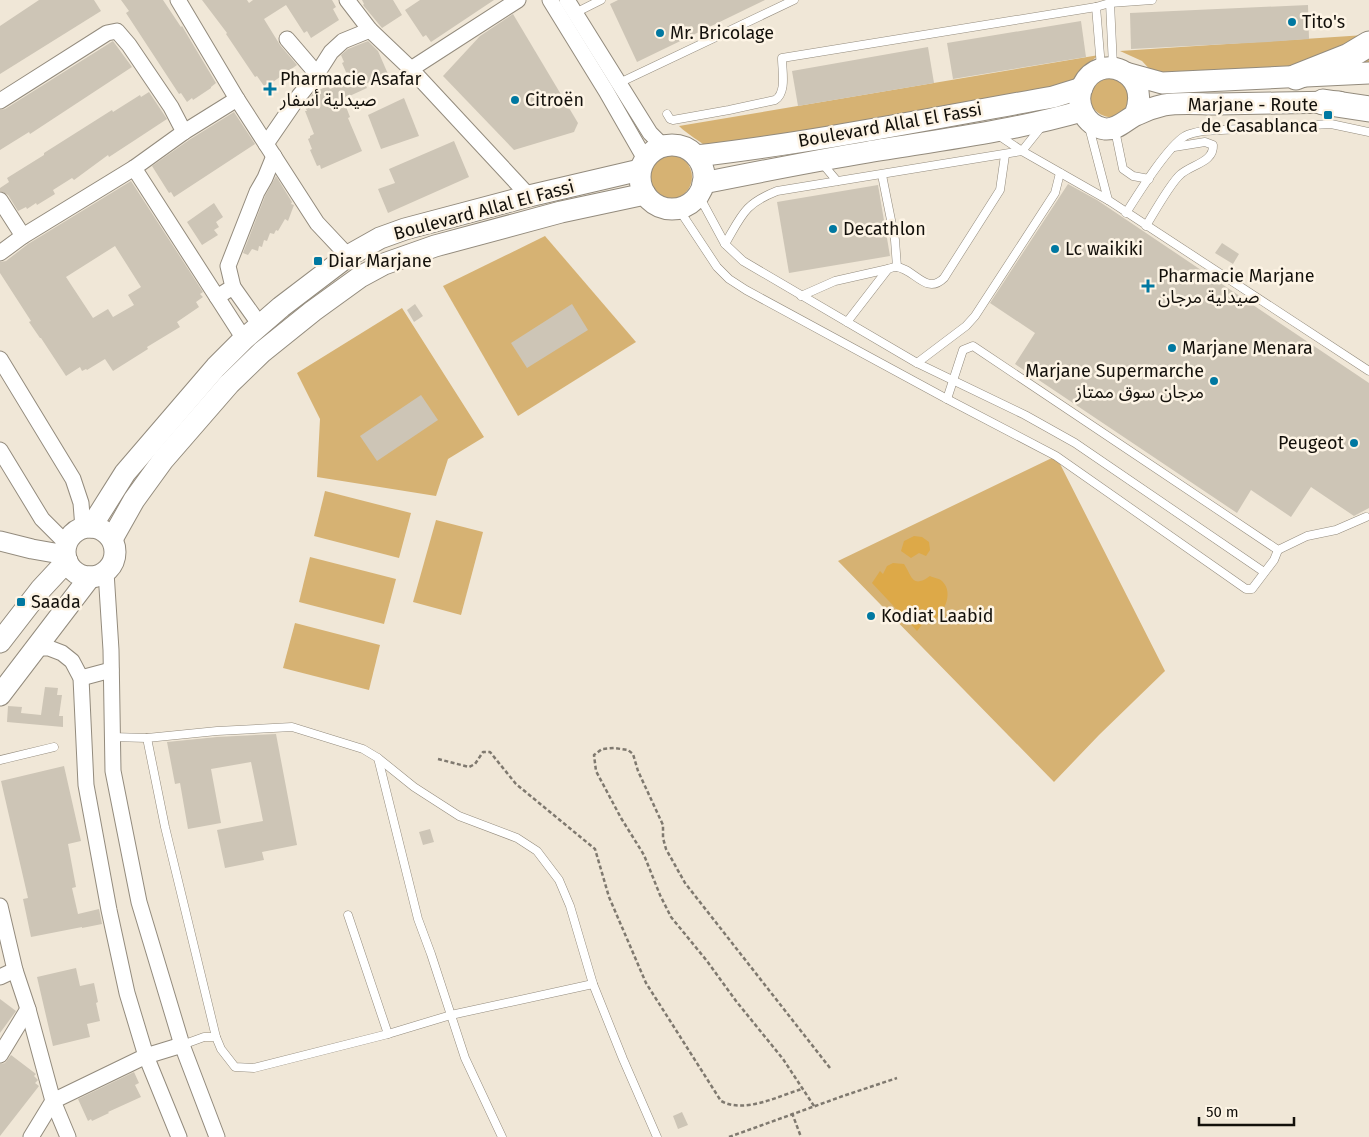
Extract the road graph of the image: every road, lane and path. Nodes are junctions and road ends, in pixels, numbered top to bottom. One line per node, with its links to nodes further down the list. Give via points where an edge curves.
1 (178, 0): 21 (street)
2 (348, 0): 11 (street)
3 (518, 0): 14 (street)
4 (601, 0): 10 (lane)
5 (794, 0): 19 (lane)
6 (1152, 0): 8 (lane)
7 (559, 1): 10 (street); 19 (street)
8 (1110, 3): 9 (lane); 15 (lane)
9 (1096, 7): 15 (lane); 26 (lane, via 782,58 782,91 775,100 674,120)
10 (575, 13): 19 (street)
11 (370, 30): 14 (street); 17 (street, via 343,41 331,52)
12 (287, 39): 17 (street)
13 (1369, 44): 18 (main road, via 1349,56)
14 (411, 69): 49 (street)
15 (1113, 70): 18 (main road, via 1162,83); 20 (main road, via 1092,74); 28 (main road, via 1135,81 1140,92 1140,104)
16 (1369, 73): 18 (main road)
17 (317, 74): 36 (street, via 299,96)
18 (1296, 77)
19 (612, 87): 34 (street); 41 (street)
20 (1082, 88): 27 (main road, via 1079,99); 39 (main road, Boulevard Allal El Fassi, via 1015,104)
21 (236, 98): 31 (street); 36 (street)
22 (0, 101): 31 (street, via 107,33 117,31 135,53)
23 (1323, 102): 24 (main road); 25 (main road); 28 (main road, via 1165,105)
24 (1369, 102)
25 (1369, 109)
26 (667, 114)
27 (1084, 114): 29 (main road, Boulevard Allal El Fassi); 30 (main road, via 1099,127); 51 (lane)
28 (1135, 115): 30 (main road)
29 (1046, 120): 32 (main road, Boulevard Allal El Fassi); 37 (lane)
30 (1115, 129): 45 (lane, via 1123,169 1133,176)
31 (184, 132): 42 (street)
32 (994, 132): 37 (lane); 40 (main road, Boulevard Allal El Fassi)
33 (1369, 132): 35 (lane, via 1331,124 1204,131 1184,137)
34 (663, 146): 39 (main road, via 681,146); 41 (main road, via 653,151)
35 (1174, 147): 45 (lane); 54 (lane, via 1205,142 1213,145 1213,152 1209,158 1179,175)
36 (270, 150): 58 (street, via 317,223); 61 (street, via 265,178 228,266)
37 (1022, 151): 38 (lane); 43 (lane)
38 (1006, 155): 44 (lane); 59 (lane, via 1000,190 940,283 930,284)
39 (696, 156): 47 (main road, via 704,173)
40 (820, 160): 46 (lane); 47 (main road, Boulevard Allal El Fassi)
41 (643, 164): 48 (main road, via 642,187); 49 (main road, Boulevard Allal El Fassi)
42 (134, 168): 55 (street); 63 (street)
43 (1060, 173): 51 (lane); 67 (lane, via 1055,192 975,316)
44 (882, 175): 46 (lane); 59 (lane)
45 (1149, 179): 53 (lane)
46 (837, 181): 56 (lane, via 778,191 759,198 748,207)
47 (701, 188): 52 (main road, via 693,200); 56 (lane)
48 (645, 194): 52 (main road, via 660,206); 74 (main road, Boulevard Allal El Fassi, via 561,212 435,246 384,264 360,277 262,352 229,384 163,460 134,500)
49 (529, 196): 58 (main road, Boulevard Allal El Fassi, via 405,229 380,238)
50 (0, 200): 55 (street)
51 (1108, 200): 53 (lane)
52 (678, 208): 70 (lane, via 717,267 729,279)
53 (1126, 213): 54 (lane)
54 (1146, 226): 68 (lane)
55 (24, 236): 57 (street)
56 (725, 244): 62 (lane, via 743,261)
57 (0, 253)
58 (348, 256): 65 (main road, Boulevard Allal El Fassi)
59 (897, 267): 60 (lane)
60 (888, 269): 62 (lane, via 835,281); 64 (lane)
61 (233, 287): 63 (street); 65 (street)
62 (801, 296): 64 (lane)
63 (217, 297): 65 (street)
64 (847, 322): 67 (lane)
65 (252, 332): 73 (main road, Boulevard Allal El Fassi, via 216,366 125,473)
66 (0, 359): 73 (street, via 73,479)
67 (917, 363): 69 (lane)
68 (1369, 371)
69 (953, 381): 70 (lane); 76 (lane, via 963,350 976,347); 78 (lane, via 1075,443)
70 (947, 400): 78 (lane, via 1056,456 1246,589 1252,589)
71 (0, 450): 77 (street)
72 (1366, 517): 76 (lane, via 1336,530 1307,536)
73 (87, 527): 74 (main road, via 103,530); 77 (main road, via 76,532)
74 (112, 539): 79 (main road, via 115,553 110,566)
75 (0, 541): 77 (street)
76 (1278, 550): 78 (lane)
77 (67, 553): 79 (main road, via 76,572); 80 (main road)
78 (1264, 572)
79 (98, 574): 81 (main road); 82 (street)
80 (0, 642)
81 (35, 648): 83 (street, via 49,648 62,653 72,661); 84 (main road)
82 (111, 670): 83 (street); 85 (street)
83 (81, 678): 102 (street, via 86,785 127,993)
84 (0, 695)
85 (112, 737): 86 (lane); 100 (street, via 113,771 139,902)
86 (147, 738): 88 (lane, via 292,727 363,748); 99 (lane, via 165,827)
87 (54, 747): 90 (lane)
88 (378, 758): 95 (lane, via 414,787 459,816 517,838 537,851 559,880 570,906); 97 (lane, via 418,918)
89 (438, 759): 105 (path, via 469,768 483,752 490,752 516,784 595,849 609,897 646,982 721,1101 745,1106)
90 (0, 760)
91 (0, 906): 93 (street)
92 (348, 915): 98 (lane)
93 (15, 970): 94 (street); 96 (street)
94 (0, 977)
95 (592, 984): 97 (lane); 114 (lane)
96 (28, 1009): 101 (street); 106 (street)
97 (451, 1015): 98 (lane); 113 (lane, via 465,1058)
98 (388, 1034): 99 (lane, via 254,1068 235,1067 221,1049)
99 (216, 1036): 100 (lane)
100 (182, 1045): 102 (street); 112 (street)
101 (0, 1055)
102 (146, 1056): 106 (street); 111 (street)
103 (830, 1068): 105 (path, via 681,877 666,849 663,825 633,754 628,750 602,749 594,755 596,771 644,855 671,917)
104 (897, 1078): 107 (path)
105 (803, 1088): 107 (path)
106 (52, 1101): 109 (street); 110 (street)
107 (814, 1106): 108 (path)
108 (792, 1114): 115 (path); 116 (path)
109 (31, 1137)
110 (68, 1137)
111 (179, 1137)
112 (217, 1137)
113 (502, 1137)
114 (657, 1137)
115 (729, 1137)
116 (801, 1137)

